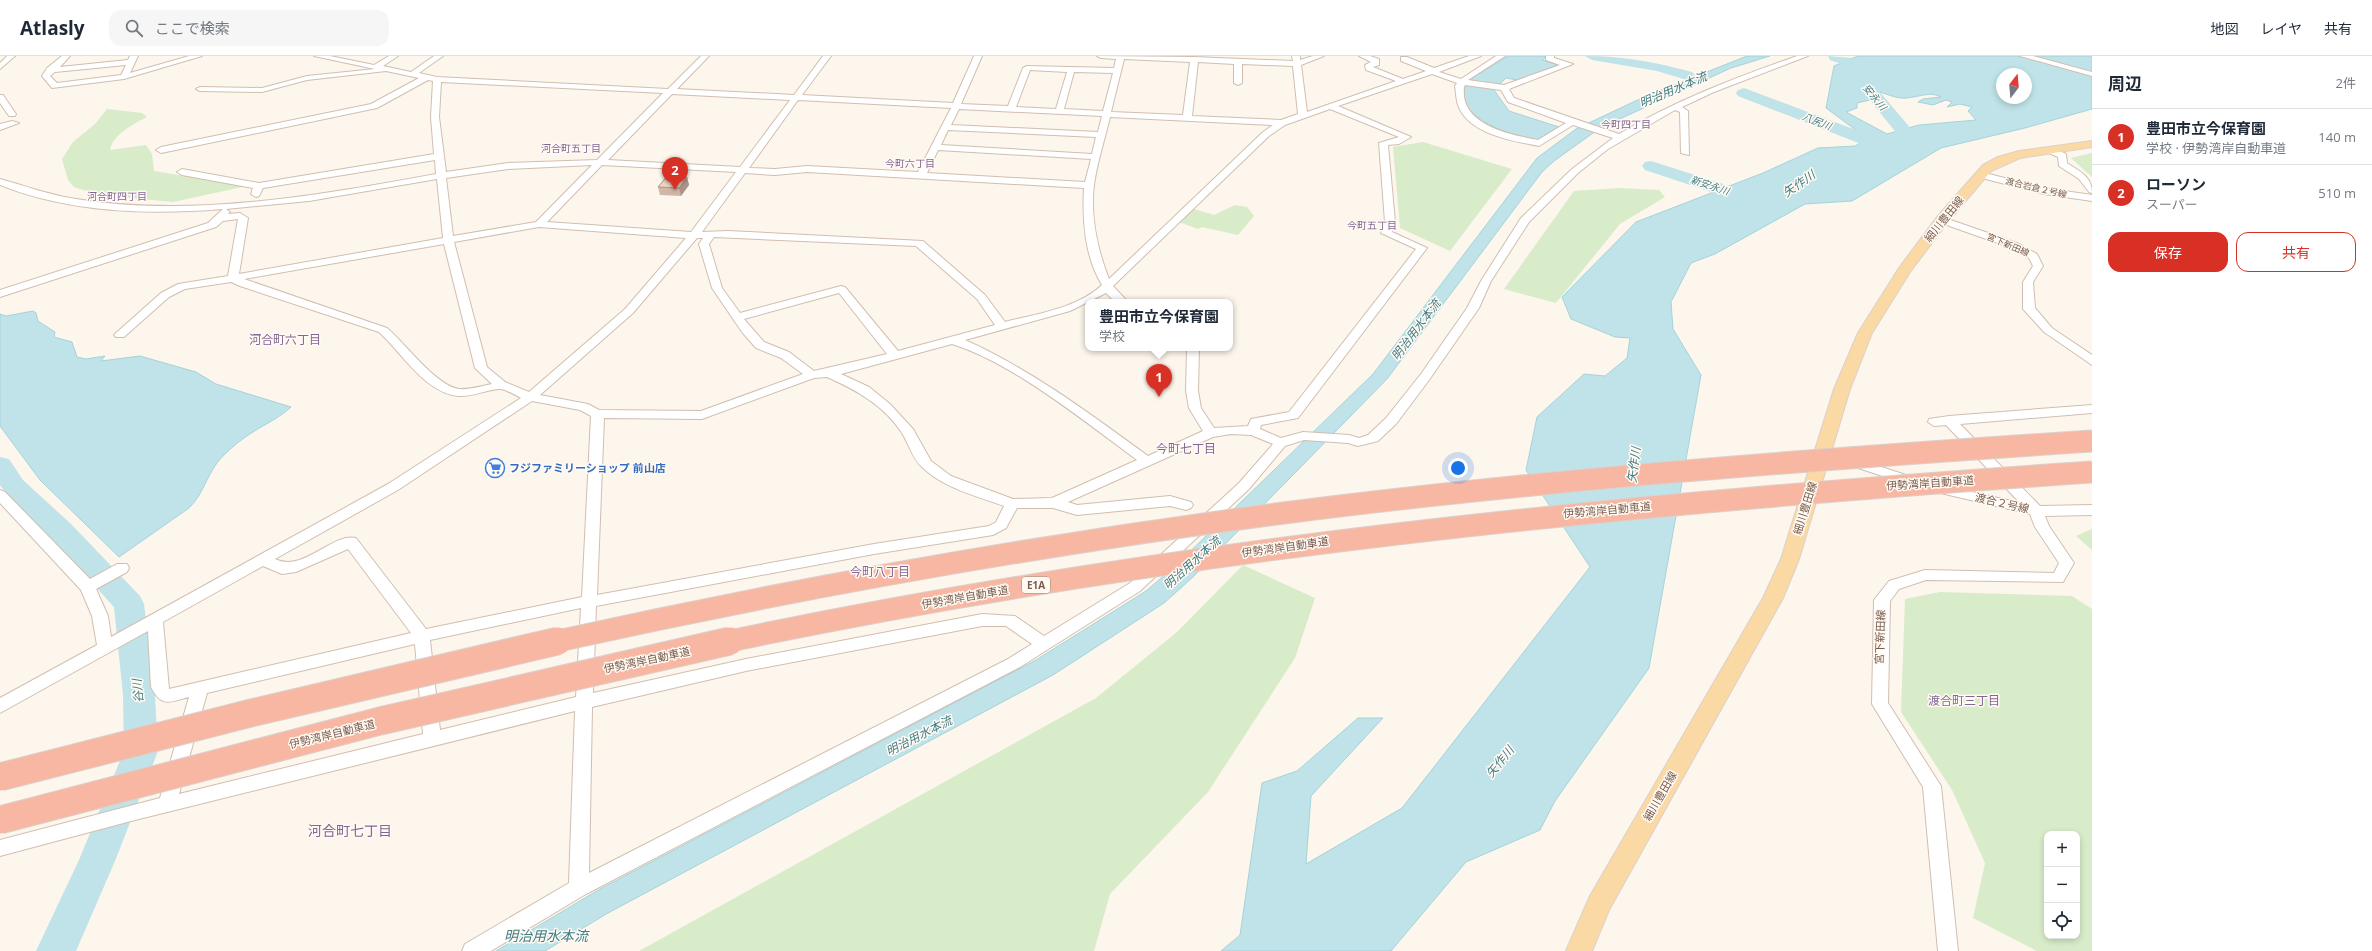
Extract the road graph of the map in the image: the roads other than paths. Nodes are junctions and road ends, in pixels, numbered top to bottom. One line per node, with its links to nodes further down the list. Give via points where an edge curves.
1 (7, 56): 22 (street)
2 (11, 56): 31 (street)
3 (66, 56): 33 (street)
4 (198, 56): 40 (street)
5 (318, 56): 30 (street)
6 (350, 56): 30 (street)
7 (394, 56): 32 (street)
8 (439, 56): 39 (street)
9 (705, 56): 48 (street)
10 (827, 56): 50 (street)
11 (978, 56): 51 (street)
12 (1101, 56): 13 (street)
13 (1121, 56): 21 (street); 36 (street)
14 (1320, 56): 28 (street)
15 (1364, 56): 43 (street, via 1376,61 1369,68)
16 (1477, 56): 37 (street)
17 (1501, 56): 45 (street)
18 (1550, 56): 46 (street, via 1550,60 1569,64)
19 (1804, 56): 53 (street, via 1730,83)
20 (2024, 56): 38 (street)
21 (1169, 57): 27 (street)
22 (0, 58)
23 (1217, 58): 27 (street); 29 (street)
24 (132, 59): 33 (street); 40 (street)
25 (1258, 59): 28 (street); 29 (street)
26 (1404, 59): 37 (street)
27 (1194, 60): 58 (street)
28 (1297, 60): 57 (street)
29 (1238, 61): 44 (street)
30 (340, 62): 32 (street)
31 (0, 67)
32 (376, 67): 34 (street)
33 (50, 70): 40 (street, via 46,76 55,86)
34 (386, 70): 39 (street); 47 (street, via 373,74 307,78 262,90)
35 (1071, 70): 36 (street); 54 (street, via 1035,65 1027,68); 55 (street)
36 (1118, 71): 56 (street)
37 (1434, 71): 43 (street); 45 (street)
38 (2092, 74)
39 (411, 75): 41 (street)
40 (124, 77)
41 (427, 77): 42 (street); 67 (street, via 374,106)
42 (437, 79): 48 (street); 70 (street, via 435,117)
43 (1402, 81): 52 (street)
44 (1238, 82)
45 (1462, 82): 46 (street); 60 (street, via 1459,86 1463,107 1475,120 1492,130 1539,143)
46 (1505, 88): 60 (street, via 1511,100)
47 (200, 90)
48 (671, 92): 50 (street); 72 (street)
49 (0, 97): 61 (street, via 13,118)
50 (796, 98): 51 (street); 73 (street)
51 (955, 106): 54 (street); 62 (street)
52 (1332, 107): 57 (street); 110 (street, via 1406,137 1396,142 1383,143 1390,222 1386,233 1422,248 1293,415 1256,422)
53 (1676, 107): 64 (street); 69 (street, via 1684,111)
54 (1011, 110): 55 (street)
55 (1059, 112): 56 (street)
56 (1108, 114): 58 (street); 63 (street)
57 (1304, 117): 59 (street)
58 (1187, 118): 59 (street)
59 (1282, 123): 92 (street, via 1266,134)
60 (1577, 123): 64 (street)
61 (0, 127)
62 (946, 127): 63 (street); 66 (street)
63 (1102, 135): 71 (street)
64 (1620, 137): 113 (street, via 1575,171 1525,220 1486,281 1473,308 1426,377 1374,438 1358,442 1349,439 1303,436)
65 (2092, 144): 68 (main road, 細川豊田線)
66 (935, 147): 71 (street); 75 (street)
67 (161, 150)
68 (2050, 150): 76 (main road, 細川豊田線, via 2002,160 1987,168); 81 (street, via 2063,156 2062,164 2082,177)
69 (1686, 153)
70 (440, 156): 77 (street); 80 (street)
71 (1096, 157): 79 (street)
72 (599, 163): 73 (street); 77 (street, via 540,163); 87 (street)
73 (742, 171): 75 (street, via 775,172 806,169); 88 (street)
74 (182, 172): 80 (street)
75 (921, 175): 79 (street)
76 (1981, 175): 83 (street, 渡合岩倉２号線, via 2044,191); 86 (main road, 細川豊田線)
77 (442, 176): 84 (street, via 327,196); 90 (street)
78 (0, 182): 84 (street, via 38,194 92,205 156,209)
79 (1089, 185): 92 (street, via 1087,201 1090,224 1102,275)
80 (259, 186): 82 (street)
81 (2092, 190)
82 (254, 198)
83 (2092, 198)
84 (228, 206): 85 (street)
85 (220, 218): 91 (street, via 243,218); 93 (street, via 212,225)
86 (1942, 220): 103 (street, 宮下新田線, via 2033,256 2038,266 2028,282 2029,309 2048,330 2080,350); 114 (main road, 細川豊田線, via 1904,271 1865,333 1842,390)
87 (539, 224): 88 (street); 90 (street)
88 (694, 235): 89 (street); 107 (street, via 616,324)
89 (711, 235): 97 (street, via 704,244 717,288); 98 (street, via 919,243 981,297)
90 (448, 239): 91 (street); 106 (street, via 481,368)
91 (233, 278): 99 (street, via 182,286 172,291 160,298); 106 (street, via 244,284 383,330 396,340 427,378 451,392 474,393)
92 (1108, 287): 94 (street); 95 (street)
93 (0, 294)
94 (1088, 299)
95 (1118, 299)
96 (1085, 300): 98 (street, via 1066,309)
97 (739, 317): 102 (street, via 841,288); 105 (street, via 746,330 760,345 785,355)
98 (1002, 326): 100 (street)
99 (120, 335)
100 (951, 340): 102 (street); 115 (street, via 1008,365 1067,403)
101 (1193, 351): 111 (street, via 1192,391 1195,408)
102 (895, 356): 104 (street)
103 (2092, 361)
104 (830, 373): 105 (street); 119 (street, via 865,390 886,408 908,432 926,464 946,479)
105 (812, 375): 109 (street, via 702,415)
106 (501, 385): 107 (street)
107 (530, 396): 109 (street, via 584,407); 123 (street, via 399,483)
108 (2092, 409): 122 (street, 宮下新田線, via 1942,421)
109 (597, 414): 126 (street)
110 (1253, 430): 111 (street, via 1236,429); 113 (street)
111 (1210, 433): 115 (street)
112 (2092, 441): 135 (highway, bridge, via 1665,473 1394,499 1274,513 1008,553 866,578 603,631 343,691)
113 (1280, 443): 129 (street, via 1273,456 1242,491 1232,496 1135,586)
114 (1822, 452): 122 (street, 渡合２号線, via 1923,485); 141 (main road, 細川豊田線, via 1790,559 1774,598 1599,904)
115 (1147, 461): 118 (street)
116 (2092, 472): 137 (highway, 伊勢湾岸自動車道 / E1A, bridge, via 1691,502 1434,528 1274,548 1014,588 759,637 546,683 312,739)
117 (0, 495): 125 (street)
118 (1054, 503): 119 (street); 120 (street, via 1077,510 1170,501)
119 (1012, 504): 126 (street, via 1001,524 992,530)
120 (1186, 505)
121 (2092, 510): 122 (street, 渡合２号線)
122 (2036, 511): 142 (street, 宮下新田線, via 2042,527 2067,563 2058,578 1925,575 1894,585 1882,600 1880,704 1932,786)
123 (264, 560): 127 (street); 128 (street, via 282,568 296,567 351,542)
124 (122, 568): 125 (street)
125 (91, 585): 130 (street)
126 (589, 601): 128 (street); 132 (street)
127 (154, 621): 130 (street); 131 (street, via 158,687 165,696)
128 (422, 636): 131 (street); 134 (street)
129 (1044, 644): 132 (street, via 1009,620 982,620 746,665); 139 (street, via 1008,667)
130 (106, 648): 133 (street)
131 (200, 689): 136 (street)
132 (584, 702): 134 (street); 139 (street)
133 (0, 706)
134 (432, 739): 136 (street)
135 (0, 777)
136 (167, 804): 138 (street)
137 (0, 820)
138 (0, 848)
139 (579, 888): 140 (street)
140 (472, 951)
141 (1579, 951)
142 (1948, 951)

